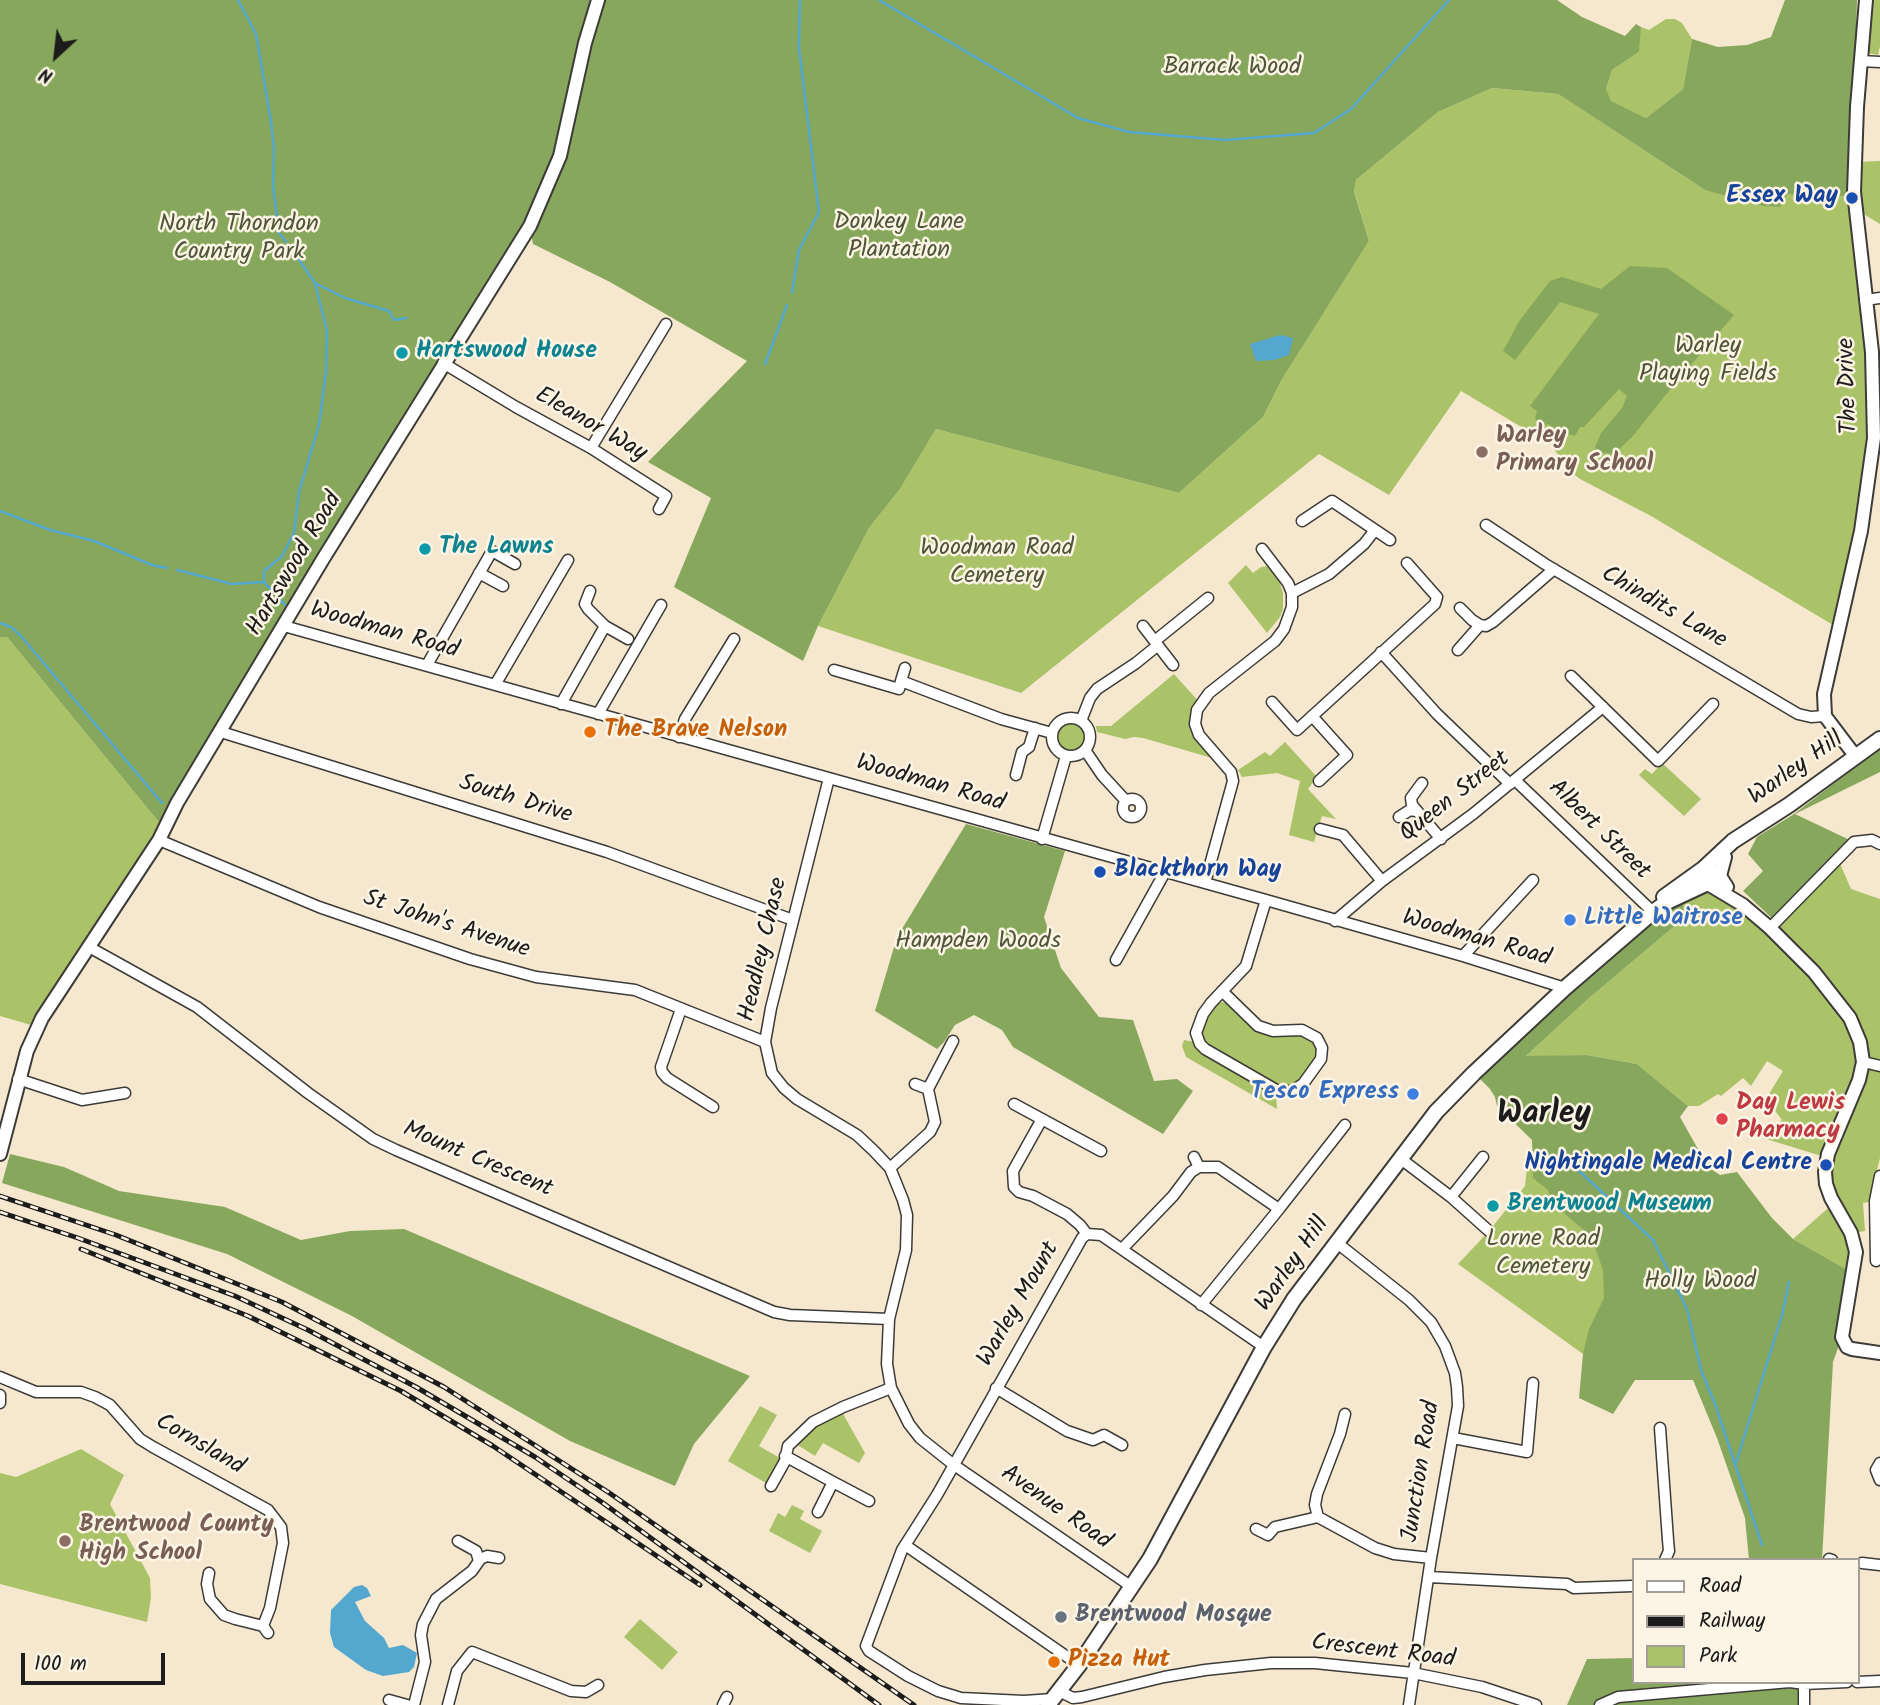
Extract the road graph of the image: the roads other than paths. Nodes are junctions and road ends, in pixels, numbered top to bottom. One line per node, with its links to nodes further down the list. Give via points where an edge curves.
1 (598, 0): 8 (street, Hartswood Road, via 560,156 540,205)
2 (1866, 0): 3 (street, The Drive)
3 (1860, 61): 4 (street); 6 (street, The Drive, via 1854,192)
4 (1880, 62)
5 (1880, 298): 6 (street)
6 (1865, 300): 49 (street, The Drive, via 1872,352 1874,438 1861,531 1828,669)
7 (666, 324): 9 (street)
8 (443, 363): 9 (street, Eleanor Way); 28 (street, Hartswood Road)
9 (591, 448): 10 (street, Eleanor Way, via 666,496)
10 (659, 509)
11 (1302, 521): 13 (street, via 1332,500)
12 (1486, 525): 19 (street, Chindits Lane)
13 (1375, 530): 14 (street); 23 (street, via 1329,574)
14 (1390, 540)
15 (1262, 549): 23 (street)
16 (568, 560): 41 (street)
17 (1407, 563): 35 (street, via 1438,601)
18 (515, 564): 20 (street, via 492,551)
19 (1554, 569): 27 (street, via 1493,622); 49 (street, Chindits Lane, via 1798,714)
20 (479, 573): 21 (street); 36 (street)
21 (503, 586)
22 (590, 591): 29 (street, via 585,604)
23 (1292, 593): 78 (street, via 1288,620 1275,641 1209,693 1197,710 1199,735 1231,772 1233,781)
24 (1208, 598): 33 (street)
25 (662, 605): 47 (street)
26 (1460, 608): 27 (street)
27 (1480, 625): 34 (street)
28 (284, 626): 36 (street, Woodman Road); 52 (street, Hartswood Road)
29 (605, 626): 31 (street); 44 (street)
30 (1143, 626): 33 (street)
31 (628, 639)
32 (734, 639): 54 (street, via 685,719)
33 (1156, 643): 37 (street); 50 (street, via 1097,689)
34 (1458, 650)
35 (1381, 652): 48 (street); 62 (street, Albert Street, via 1437,714)
36 (427, 665): 41 (street, Woodman Road)
37 (1173, 665)
38 (905, 668): 42 (street)
39 (834, 670): 42 (street)
40 (1571, 676): 46 (street)
41 (495, 685): 44 (street, Woodman Road)
42 (899, 689): 51 (street)
43 (1272, 702): 48 (street, via 1297,730)
44 (561, 704): 47 (street, Woodman Road)
45 (1713, 704): 46 (street, via 1658,761)
46 (1603, 708): 62 (street, Queen Street)
47 (598, 714): 54 (street, Woodman Road)
48 (1312, 716): 61 (street, via 1347,754)
49 (1825, 716): 58 (street)
50 (1081, 721): 53 (street, via 1064,719); 56 (street, via 1090,732)
51 (1035, 728): 53 (street); 59 (street)
52 (221, 732): 71 (street, Hartswood Road); 83 (street, South Drive, via 607,852)
53 (1052, 733): 57 (street, via 1056,750)
54 (680, 737): 60 (street, Woodman Road)
55 (1880, 739): 58 (main road, Warley Hill)
56 (1085, 750): 57 (street); 64 (street)
57 (1066, 756): 69 (street)
58 (1856, 757): 68 (main road, Warley Hill)
59 (1016, 775)
60 (829, 778): 69 (street, Woodman Road); 83 (street, Headley Chase)
61 (1319, 781)
62 (1512, 782): 70 (street, Queen Street); 82 (street, Albert Street)
63 (1422, 783): 65 (street, via 1411,798)
64 (1126, 801)
65 (1416, 811): 66 (street); 70 (street)
66 (1399, 817)
67 (1320, 829): 77 (street, via 1343,835)
68 (1741, 838): 73 (main road, Warley Hill); 75 (main road, Warley Hill, via 1733,841)
69 (1042, 839): 74 (street, Woodman Road)
70 (1441, 839): 77 (street, Queen Street)
71 (159, 841): 86 (street, Hartswood Road); 91 (street, St John's Avenue, via 319,907 495,967 635,990)
72 (1880, 844): 85 (street, via 1854,842)
73 (1725, 857): 75 (main road, Warley Hill); 79 (street, via 1720,876)
74 (1165, 872): 78 (street, Woodman Road); 88 (street)
75 (1707, 877): 79 (street); 81 (street); 82 (main road, Warley Hill, via 1661,899)
76 (1533, 880): 87 (street)
77 (1381, 881): 84 (street, Queen Street)
78 (1205, 883): 80 (street, Woodman Road)
79 (1727, 887): 81 (street)
80 (1266, 900): 84 (street, Woodman Road); 90 (street, via 1246,966)
81 (1743, 905): 85 (street)
82 (1653, 912): 89 (main road, Warley Hill)
83 (793, 920): 93 (street, Headley Chase)
84 (1335, 921): 87 (street, Woodman Road)
85 (1770, 928): 94 (street, via 1840,1002 1860,1042)
86 (89, 947): 96 (street, Hartswood Road, via 43,1018); 118 (street, Mount Crescent, via 197,1007 317,1100 396,1150 774,1311)
87 (1463, 956): 89 (street, Woodman Road)
88 (1116, 960)
89 (1565, 988): 107 (main road, Warley Hill, via 1443,1104)
90 (1223, 991): 90 (street, via 1200,1021 1196,1033 1200,1044 1278,1091 1292,1091 1303,1084 1323,1053 1317,1038 1302,1030 1273,1031 1258,1026)
91 (681, 1009): 93 (street, St John's Avenue); 100 (street, via 662,1072)
92 (953, 1041): 98 (street)
93 (765, 1042): 108 (street, Headley Chase, via 772,1073 784,1088 857,1135)
94 (1863, 1062): 95 (street); 120 (street, via 1825,1171 1856,1252 1842,1337 1852,1349)
95 (1880, 1066)
96 (18, 1079): 99 (street, via 82,1100); 105 (street, Hartswood Road)
97 (915, 1084): 98 (street)
98 (928, 1089): 108 (street, via 935,1122)
99 (125, 1093)
100 (709, 1102)
101 (1014, 1104): 102 (street)
102 (1042, 1119): 104 (street); 113 (street, via 1013,1171 1014,1187 1067,1214)
103 (1345, 1125): 111 (street)
104 (1101, 1151)
105 (0, 1154)
106 (1483, 1157): 110 (street)
107 (1401, 1159): 110 (street); 114 (main road, Warley Hill)
108 (890, 1168): 118 (street, Headley Chase, via 908,1215 908,1234)
109 (1880, 1176): 116 (street, via 1875,1201)
110 (1451, 1198): 112 (street)
111 (1279, 1209): 115 (street, via 1218,1167 1197,1162 1165,1206); 117 (street)
112 (1489, 1231)
113 (1087, 1234): 115 (street, Warley Mount, via 1101,1235); 124 (street, Warley Mount)
114 (1336, 1242): 119 (main road, Warley Hill); 129 (street, Junction Road, via 1431,1322 1455,1377 1458,1406)
115 (1122, 1249): 117 (street, Warley Mount)
116 (1876, 1261)
117 (1201, 1305): 119 (street, Warley Mount)
118 (889, 1319): 123 (street, Headley Chase)
119 (1264, 1348): 152 (main road, Warley Hill)
120 (1880, 1353)
121 (0, 1377): 149 (street, Cornsland, via 36,1392 81,1392 95,1397 110,1405 140,1439 268,1510 281,1527 283,1543 265,1629 224,1615 210,1599)
122 (1533, 1383): 129 (street, via 1527,1451)
123 (891, 1388): 131 (street, via 814,1422 791,1443); 133 (street, Headley Chase, via 920,1438)
124 (996, 1388): 130 (street, via 1067,1431 1093,1440 1104,1435); 133 (street, Warley Mount)
125 (0, 1395): 126 (street)
126 (0, 1403)
127 (1345, 1414): 139 (street, via 1317,1494)
128 (1660, 1427): 145 (street)
129 (1453, 1438): 144 (street, Junction Road)
130 (1122, 1445)
131 (785, 1456): 135 (street); 136 (street)
132 (1880, 1463): 134 (street)
133 (954, 1465): 142 (street, Warley Mount); 152 (street, Avenue Road)
134 (1880, 1480)
135 (833, 1482): 137 (street); 138 (street)
136 (771, 1486)
137 (869, 1502)
138 (818, 1512)
139 (1318, 1517): 140 (street, via 1275,1527 1268,1535); 144 (street, via 1375,1548)
140 (1256, 1529)
141 (458, 1541): 146 (street, via 469,1545)
142 (905, 1545): 153 (street); 162 (street, Warley Mount, via 866,1646 869,1651 948,1694)
143 (499, 1558): 146 (street)
144 (1431, 1558): 150 (street, Junction Road)
145 (1666, 1558)
146 (480, 1559): 164 (street, via 436,1599 423,1624 425,1662)
147 (1862, 1563): 148 (street)
148 (1880, 1565)
149 (209, 1573)
150 (1429, 1577): 151 (street, via 1574,1588); 154 (street, Junction Road)
151 (1632, 1586)
152 (1132, 1587): 153 (main road, Warley Hill)
153 (1079, 1665): 160 (main road, Warley Hill)
154 (1413, 1673): 160 (street, Crescent Road, via 1347,1665 1271,1664 1164,1677 1082,1697); 166 (street, Junction Road); 167 (street, Crescent Road, via 1482,1687)
155 (1880, 1681): 156 (street)
156 (1859, 1682)
157 (1767, 1684): 168 (street, via 1618,1697)
158 (1804, 1684): 169 (street)
159 (598, 1685): 165 (street, via 586,1692 571,1692 472,1653 457,1671)
160 (1054, 1698): 162 (street, Crescent Road)
161 (389, 1700): 163 (street)
162 (1015, 1703)
163 (407, 1705)
164 (414, 1705)
165 (448, 1705)
166 (1409, 1705)
167 (1536, 1705)
168 (1600, 1705)
169 (1804, 1705)

